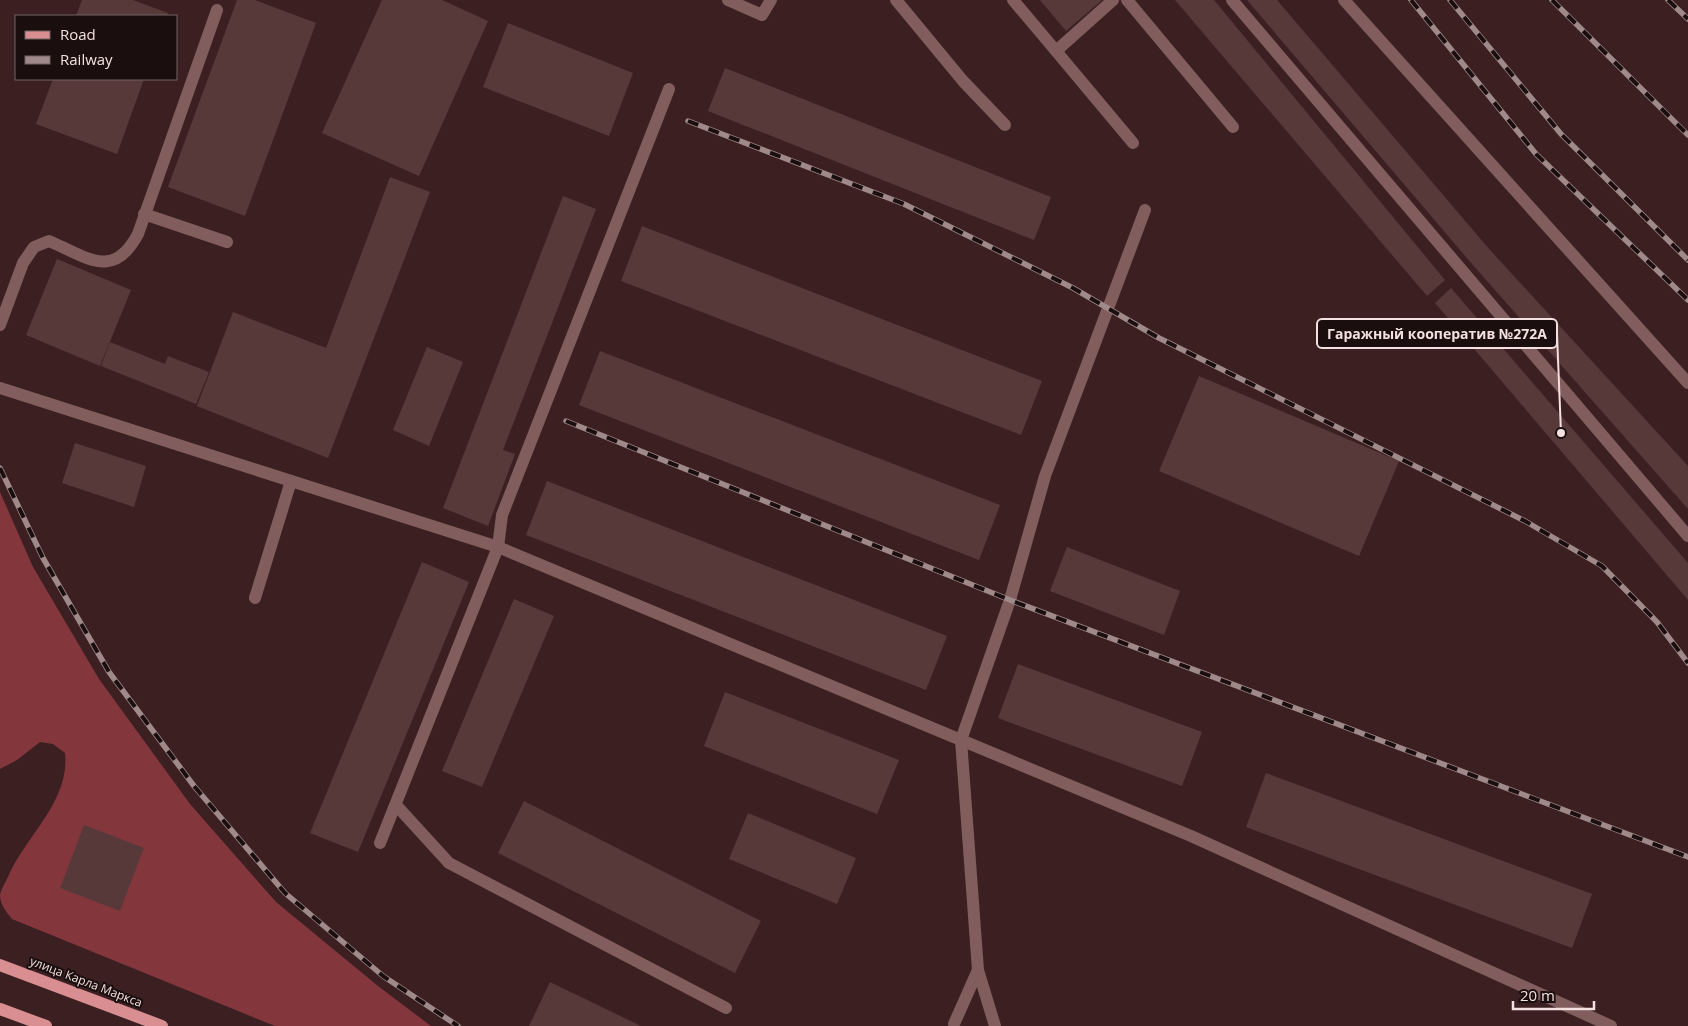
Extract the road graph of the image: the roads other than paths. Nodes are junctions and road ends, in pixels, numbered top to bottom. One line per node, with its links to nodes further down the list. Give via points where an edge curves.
1 (728, 0): 2 (lane, via 762,15)
2 (771, 0)
3 (896, 0): 12 (lane, via 963,81)
4 (1013, 0): 10 (lane)
5 (1113, 0): 10 (lane)
6 (1127, 0): 13 (lane)
7 (1232, 0): 22 (lane)
8 (1344, 0): 19 (lane)
9 (217, 10): 16 (lane)
10 (1056, 51): 14 (lane)
11 (669, 89): 23 (lane, via 502,515)
12 (1005, 125)
13 (1233, 127)
14 (1133, 143)
15 (1145, 210): 25 (lane, via 1045,476 1010,600)
16 (144, 214): 17 (lane); 18 (lane, via 130,248 121,258 109,262 97,261 49,241 34,247 23,264)
17 (227, 242)
18 (0, 325)
19 (1688, 383)
20 (0, 388): 21 (lane)
21 (291, 481): 23 (lane); 24 (lane)
22 (1688, 536)
23 (498, 547): 25 (lane); 26 (lane)
24 (255, 598)
25 (961, 740): 29 (lane); 36 (lane, via 1191,836)
26 (396, 805): 27 (lane); 30 (lane, via 449,863)
27 (380, 844)
28 (0, 965): 34 (main road, улица Карла Маркса)
29 (978, 970): 32 (lane); 35 (lane)
30 (726, 1008)
31 (0, 1009): 33 (main road)
32 (954, 1024)
33 (46, 1026)
34 (162, 1026)
35 (995, 1026)
36 (1611, 1026)

